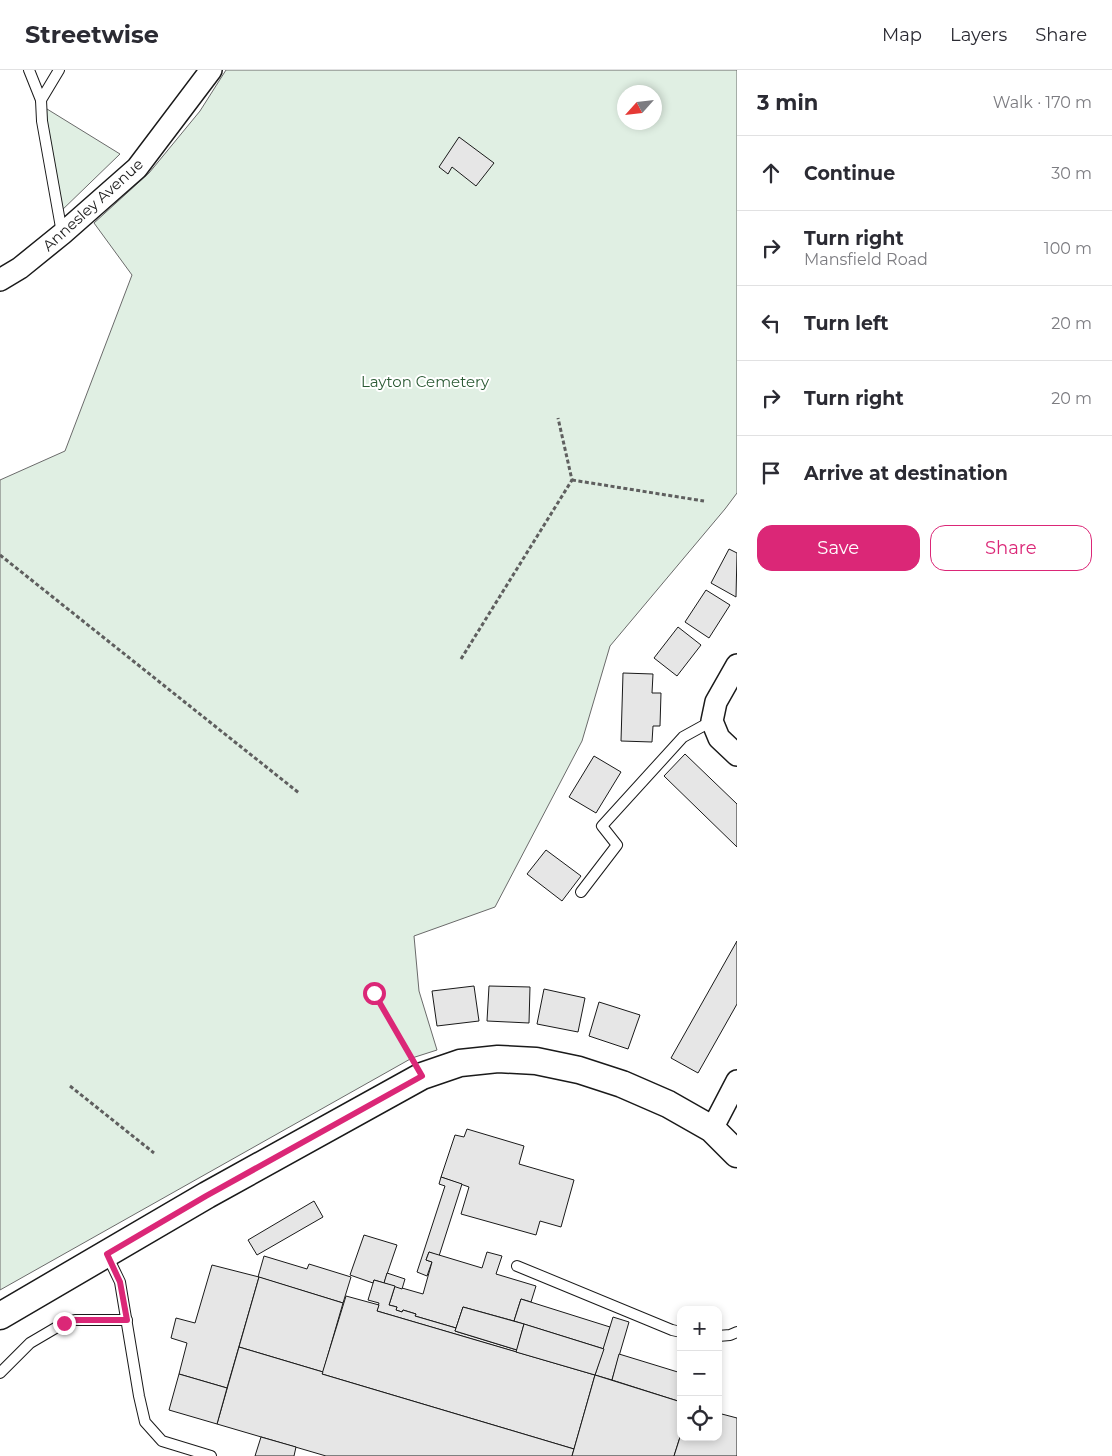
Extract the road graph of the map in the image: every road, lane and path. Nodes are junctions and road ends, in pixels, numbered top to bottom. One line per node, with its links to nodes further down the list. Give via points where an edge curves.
1 (28, 70): 4 (lane)
2 (58, 70): 4 (lane)
3 (211, 70): 5 (street, Annesley Avenue, via 137,168)
4 (41, 100): 5 (lane)
5 (62, 234): 6 (street, Annesley Avenue)
6 (0, 280)
7 (558, 418): 8 (path)
8 (572, 480): 9 (path); 11 (path)
9 (704, 501)
10 (0, 555): 15 (path)
11 (461, 659)
12 (737, 664): 13 (street, via 716,702)
13 (716, 729): 14 (street); 16 (lane, via 683,737 602,826 618,845)
14 (737, 755)
15 (300, 793)
16 (581, 892)
17 (374, 993): 18 (path)
18 (422, 1076): 21 (street, via 460,1063 498,1059 536,1061 622,1084 668,1104); 24 (street)
19 (737, 1081): 21 (street)
20 (70, 1086): 22 (path)
21 (712, 1129): 23 (street)
22 (154, 1153)
23 (737, 1154)
24 (107, 1254): 26 (street); 27 (lane, via 120,1282)
25 (517, 1266): 28 (lane)
26 (0, 1316)
27 (127, 1320): 31 (lane, via 64,1323 30,1343); 32 (lane, via 145,1422 162,1441)
28 (677, 1331)
29 (737, 1332): 30 (lane)
30 (722, 1336)
31 (0, 1373)
32 (211, 1456)

